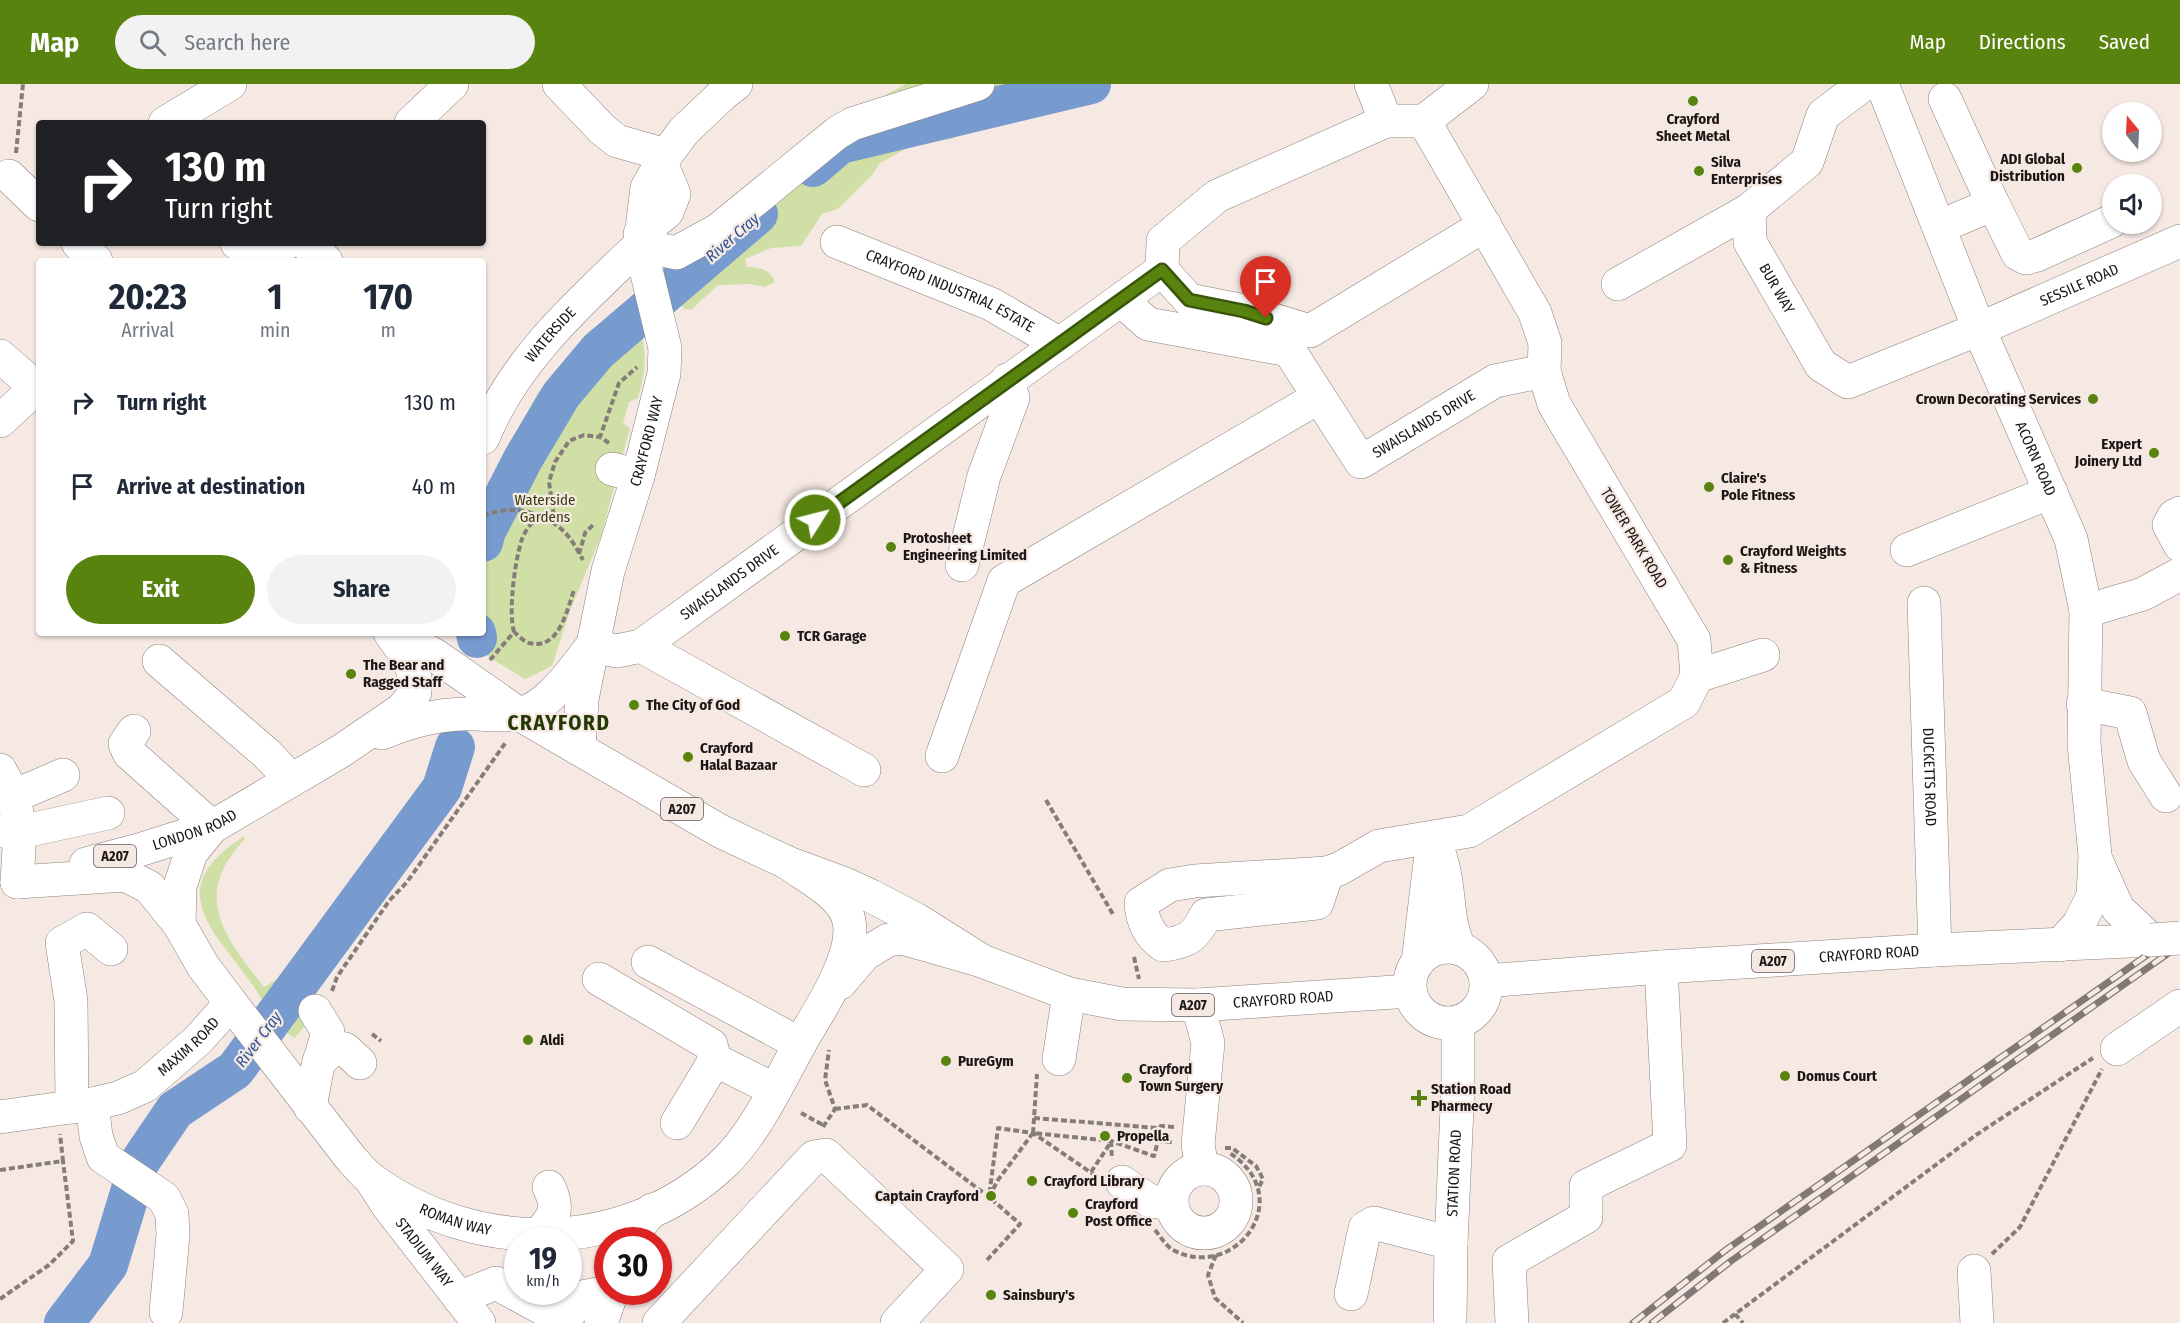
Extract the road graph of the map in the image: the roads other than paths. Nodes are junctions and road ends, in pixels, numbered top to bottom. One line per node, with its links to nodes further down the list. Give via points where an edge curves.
1 (230, 84): 11 (main road)
2 (452, 84): 12 (main road)
3 (560, 84): 15 (main road, via 617,141)
4 (736, 84): 15 (main road, CRAYFORD WAY, via 684,131)
5 (978, 84): 23 (main road, via 844,129 718,230 676,253)
6 (1371, 84): 13 (main road)
7 (1472, 84): 14 (main road)
8 (1864, 84): 19 (main road, via 1823,115 1807,162)
9 (1882, 84): 22 (main road, ACORN ROAD)
10 (1945, 99): 18 (main road)
11 (170, 120)
12 (414, 120)
13 (1386, 121): 14 (main road); 34 (main road, via 1218,196 1163,242)
14 (1424, 121): 20 (main road, TOWER PARK ROAD)
15 (663, 159): 23 (main road, CRAYFORD WAY, via 647,188)
16 (16, 172): 17 (main road)
17 (36, 202)
18 (1993, 204): 21 (main road, via 2018,254 2026,258); 22 (main road)
19 (1749, 210): 35 (main road); 37 (main road, BUR WAY, via 1750,242 1821,365 1848,382)
20 (1485, 225): 34 (main road, via 1310,331 1189,300); 40 (main road, TOWER PARK ROAD, via 1535,314 1545,343)
21 (2102, 225)
22 (1939, 227): 37 (main road, ACORN ROAD)
23 (640, 240): 46 (main road, WATERSIDE, via 534,352); 57 (main road, CRAYFORD WAY, via 665,348 664,374 625,472)
24 (2180, 241): 37 (main road, SESSILE ROAD)
25 (837, 242): 38 (main road, CRAYFORD INDUSTRIAL ESTATE, via 992,304)
26 (81, 246): 30 (main road)
27 (242, 246): 31 (main road)
28 (282, 246): 32 (main road)
29 (308, 246): 33 (main road)
30 (93, 258)
31 (260, 258)
32 (268, 258)
33 (322, 258)
34 (1162, 270): 36 (main road, SWAISLANDS DRIVE)
35 (1618, 284)
36 (1121, 300): 38 (main road, SWAISLANDS DRIVE); 44 (main road, SWAISLANDS DRIVE, via 1148,324 1289,350)
37 (1979, 329): 47 (main road, ACORN ROAD)
38 (1060, 344): 41 (main road, SWAISLANDS DRIVE)
39 (0, 356): 42 (main road)
40 (1544, 371): 44 (main road, SWAISLANDS DRIVE, via 1495,381 1361,462); 61 (main road, TOWER PARK ROAD, via 1554,404 1694,640)
41 (1007, 380): 51 (main road, via 1013,398 984,476); 58 (main road, SWAISLANDS DRIVE)
42 (36, 387)
43 (36, 391): 45 (main road)
44 (1319, 397): 67 (main road, via 1004,581)
45 (0, 422)
46 (486, 424)
47 (2051, 492): 50 (main road); 54 (main road, ACORN ROAD, via 2071,539)
48 (2180, 513): 49 (main road, via 2169,525)
49 (2180, 545)
50 (1907, 550)
51 (962, 565)
52 (2180, 574): 54 (main road, via 2143,594)
53 (1924, 603): 88 (main road, DUCKETTS ROAD)
54 (2086, 610): 62 (main road, ACORN ROAD)
55 (392, 636): 66 (main road, LONDON ROAD / A207, via 410,659 415,692 400,710)
56 (401, 636): 63 (main road, CRAYFORD ROAD, via 436,656)
57 (592, 646): 58 (main road, SWAISLANDS DRIVE, via 616,651); 63 (main road, CRAYFORD WAY, via 553,693); 65 (main road, CRAYFORD WAY, via 582,699)
58 (641, 646): 68 (main road)
59 (1763, 655): 61 (main road)
60 (159, 661): 70 (main road)
61 (1697, 676): 76 (main road, via 1684,702 1469,831)
62 (2083, 704): 72 (main road, via 2130,712 2144,761); 77 (main road, ACORN ROAD)
63 (513, 728): 65 (main road, CRAYFORD ROAD / A207); 66 (main road, LONDON ROAD / A207, via 461,714 407,722)
64 (134, 731): 74 (main road, via 125,744 129,753)
65 (579, 749): 78 (main road, CRAYFORD ROAD / A207, via 720,831)
66 (341, 751): 70 (main road, LONDON ROAD / A207)
67 (942, 756)
68 (864, 770)
69 (63, 775): 71 (main road)
70 (292, 780): 74 (main road, LONDON ROAD / A207)
71 (7, 783): 75 (main road)
72 (2166, 796)
73 (108, 813): 75 (main road)
74 (212, 827): 80 (main road, LONDON ROAD / A207); 82 (main road, A207, via 191,853 180,886)
75 (10, 831): 80 (main road)
76 (1433, 838): 79 (main road, via 1379,846 1339,869); 87 (main road, via 1444,867 1452,934); 92 (main road)
77 (2095, 855): 83 (main road, ACORN ROAD, via 2118,909); 85 (main road, ACORN ROAD, via 2093,896 2079,924)
78 (788, 863): 81 (main road, CRAYFORD ROAD / A207, via 832,895); 89 (main road, CRAYFORD ROAD / A207, via 845,884 909,915)
79 (1320, 873): 79 (main road, via 1170,885 1136,919 1158,933 1192,915 1317,903)
80 (8, 884): 82 (main road, ROMAN WAY / A207, via 125,875 149,887)
81 (850, 922): 96 (main road, ROMAN WAY / A207, via 849,940)
82 (179, 924): 99 (main road, ROMAN WAY / A207, via 203,966)
83 (2165, 939): 85 (main road, CRAYFORD ROAD / A207)
84 (888, 940): 89 (main road, CRAYFORD ROAD / A207, via 902,938); 96 (main road, ROMAN WAY / A207, via 865,954)
85 (2060, 945): 88 (main road, CRAYFORD ROAD / A207)
86 (111, 949): 109 (main road, via 87,929 60,929 71,1001)
87 (1460, 949): 92 (main road, CRAYFORD ROAD / A207, via 1444,947 1430,951); 94 (main road, via 1482,967)
88 (1935, 950): 91 (main road, CRAYFORD ROAD / A207)
89 (982, 961): 95 (main road, CRAYFORD ROAD / A207)
90 (648, 962): 102 (main road)
91 (1661, 967): 94 (main road, CRAYFORD ROAD / A207); 135 (main road, via 1670,1145 1586,1186 1586,1217 1509,1261)
92 (1414, 976): 97 (main road, CRAYFORD ROAD / A207); 101 (main road, via 1416,1006 1427,1017 1442,1023)
93 (599, 979): 105 (main road, via 711,1045)
94 (1486, 981): 101 (main road, via 1479,1006)
95 (1069, 994): 97 (main road, CRAYFORD ROAD / A207, via 1122,1004); 104 (main road)
96 (829, 995): 102 (main road, ROMAN WAY / A207)
97 (1198, 1005): 113 (main road, via 1208,1043)
98 (2180, 1006): 103 (main road)
99 (235, 1008): 109 (main road, MAXIM ROAD, via 145,1086 118,1098); 110 (main road, ROMAN WAY / A207)
100 (317, 1014): 106 (main road, via 328,1032)
101 (1458, 1022): 123 (main road, STATION ROAD)
102 (815, 1042): 108 (main road, ROMAN WAY / A207)
103 (2117, 1049)
104 (1059, 1059)
105 (715, 1060): 108 (main road); 112 (main road)
106 (320, 1061): 107 (main road, via 336,1047 345,1049); 110 (main road)
107 (360, 1062)
108 (775, 1090): 117 (main road, ROMAN WAY / A207, via 724,1164 686,1194)
109 (74, 1107): 111 (main road, MAXIM ROAD); 129 (main road, via 96,1136 103,1156 164,1198 172,1214)
110 (310, 1107): 114 (main road, ROMAN WAY / A207)
111 (0, 1117)
112 (677, 1123)
113 (1193, 1147): 118 (main road, via 1192,1172 1177,1185); 118 (main road, via 1212,1170 1228,1180 1234,1189 1235,1209 1225,1226 1207,1233)
114 (370, 1178): 121 (main road, ROMAN WAY / A207, via 422,1209 468,1226); 128 (main road, STADIUM WAY)
115 (1110, 1180): 118 (main road, via 1150,1201)
116 (549, 1187): 119 (main road, via 556,1202)
117 (652, 1210): 120 (main road); 122 (main road, ROMAN WAY / A207)
118 (1164, 1217)
119 (545, 1227)
120 (638, 1227)
121 (504, 1231)
122 (582, 1233)
123 (1451, 1243): 125 (main road, via 1374,1223 1365,1228); 130 (main road, STATION ROAD)
124 (1974, 1271): 136 (main road)
125 (1351, 1294)
126 (594, 1295): 131 (main road, via 582,1297)
127 (606, 1305): 132 (main road)
128 (469, 1310): 131 (main road, via 496,1283)
129 (166, 1312)
130 (1447, 1319)
131 (563, 1321)
132 (601, 1323)
133 (659, 1323): 134 (main road, via 814,1157 826,1155 947,1269)
134 (897, 1323)
135 (1512, 1323)
136 (1977, 1323)

